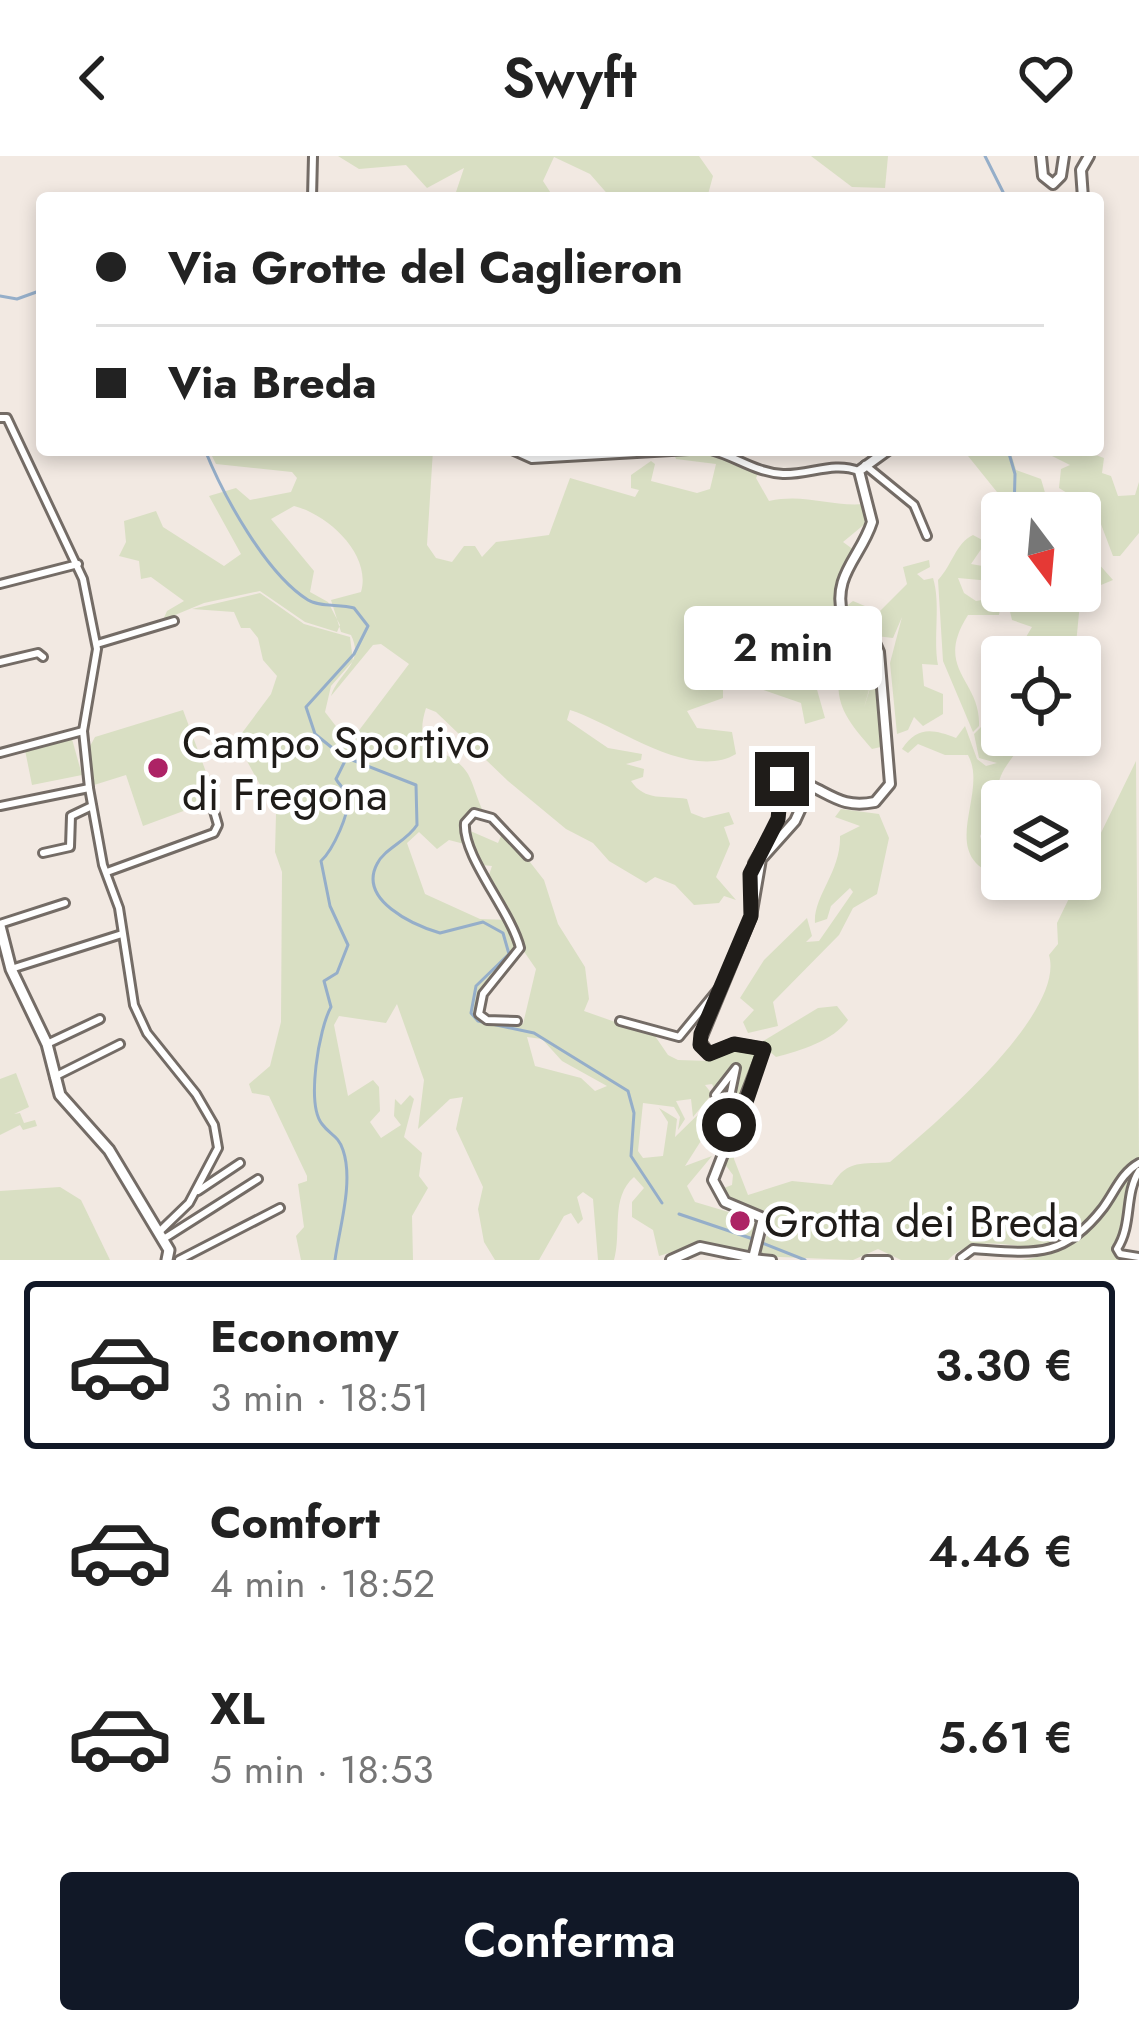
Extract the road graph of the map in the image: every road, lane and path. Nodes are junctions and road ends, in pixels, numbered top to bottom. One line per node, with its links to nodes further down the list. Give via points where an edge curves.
1 (313, 156): 5 (street)
2 (1041, 156): 3 (street, via 1043,176 1053,184)
3 (1064, 156)
4 (1089, 156): 6 (street)
5 (312, 192)
6 (1083, 192)
7 (2, 417): 14 (street)
8 (525, 456): 9 (street)
9 (584, 456)
10 (725, 456): 12 (street, via 788,474)
11 (878, 456): 12 (street)
12 (861, 467): 13 (street, via 914,505); 30 (street, via 872,522 845,568 839,602 843,617 872,636 879,652 890,784 864,804 832,802 811,786)
13 (927, 536)
14 (78, 564): 15 (street); 17 (street)
15 (0, 584)
16 (174, 621): 17 (street)
17 (97, 647): 20 (street)
18 (43, 657): 19 (street)
19 (0, 662)
20 (82, 731): 21 (street); 24 (street)
21 (0, 753)
22 (782, 779): 30 (street, via 778,819 753,862)
23 (206, 780): 29 (street, via 214,833)
24 (88, 788): 25 (street); 26 (street)
25 (0, 806)
26 (92, 806): 27 (street, via 71,816 70,847); 29 (street)
27 (43, 853)
28 (528, 856): 37 (street, via 492,818 474,813 465,823 520,948 483,994 478,1014)
29 (106, 872): 33 (street)
30 (754, 879): 35 (street, via 751,916)
31 (65, 902): 32 (street)
32 (0, 925): 34 (main road)
33 (122, 934): 34 (street); 47 (street, via 141,1022 214,1125 218,1148)
34 (11, 968): 39 (main road)
35 (720, 987): 38 (street, via 679,1037); 43 (street, via 700,1045 709,1054 734,1044 764,1049)
36 (100, 1019): 39 (street)
37 (517, 1021)
38 (620, 1022)
39 (47, 1044): 41 (main road)
40 (120, 1044): 41 (street)
41 (54, 1078): 49 (main road)
42 (715, 1095): 43 (street, via 734,1067 724,1126)
43 (746, 1102): 50 (street, via 713,1188 733,1208 763,1218)
44 (240, 1163): 47 (street)
45 (1139, 1167): 51 (street, via 1129,1229 1117,1249); 57 (street, via 1056,1250 973,1249)
46 (258, 1179): 49 (street)
47 (195, 1193): 49 (street)
48 (280, 1208): 52 (street)
49 (160, 1236): 52 (main road)
50 (754, 1254): 53 (street, via 700,1247); 54 (street)
51 (1139, 1257)
52 (173, 1258)
53 (671, 1260)
54 (772, 1260)
55 (867, 1260): 56 (street)
56 (888, 1260)
57 (959, 1260)

